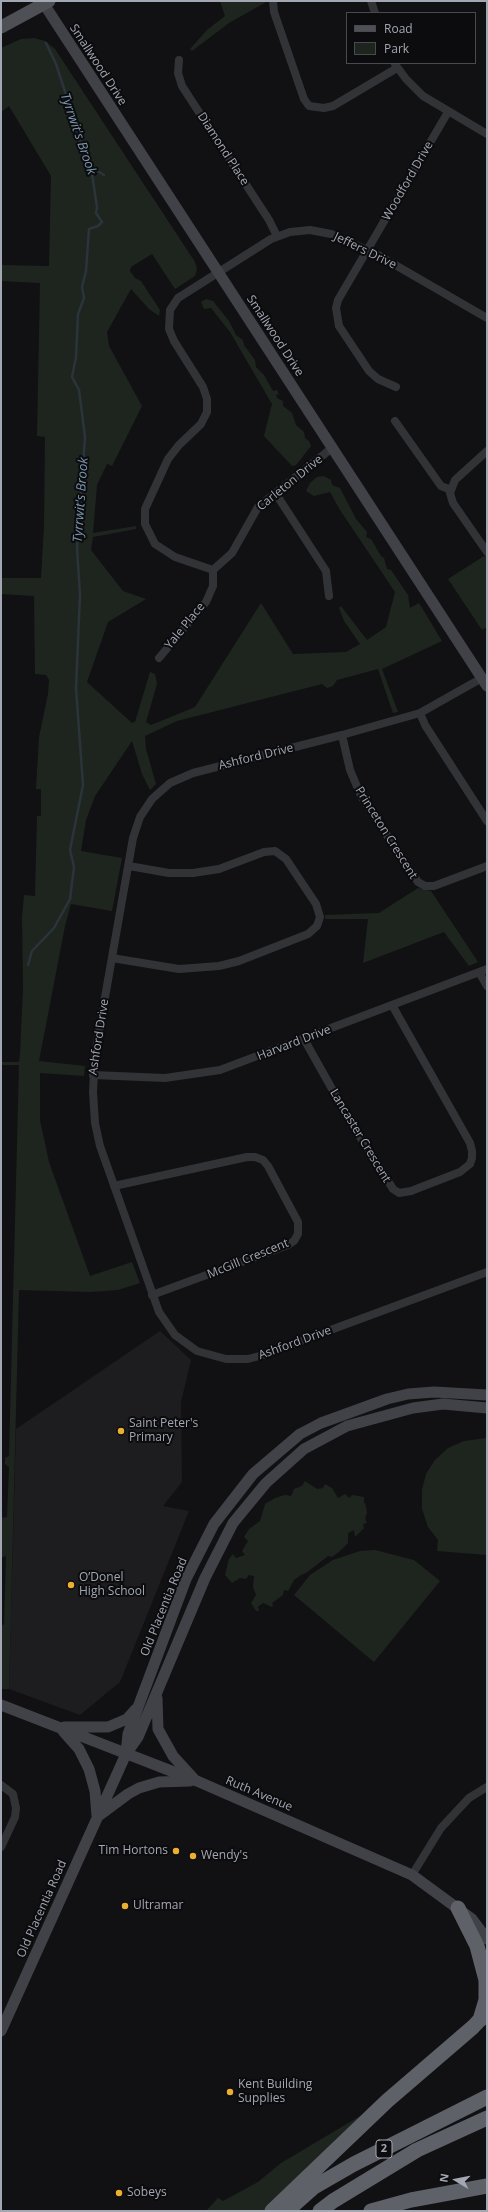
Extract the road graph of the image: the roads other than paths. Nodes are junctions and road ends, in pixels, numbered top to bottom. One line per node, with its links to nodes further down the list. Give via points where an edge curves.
1 (273, 1): 7 (street, via 273,8 304,99 309,106 333,106)
2 (371, 1): 4 (street)
3 (45, 2): 5 (main road); 12 (main road, Smallwood Drive)
4 (375, 12)
5 (1, 27)
6 (179, 60): 10 (street, Diamond Place, via 178,73 182,86)
7 (396, 65): 8 (street, via 423,96)
8 (448, 112): 9 (street); 11 (street, Woodford Drive)
9 (487, 134)
10 (277, 236): 11 (street, Jeffers Drive, via 310,230 331,234); 12 (street, Jeffers Drive)
11 (368, 250): 13 (street, Jeffers Drive); 14 (street, Woodford Drive, via 338,300 336,317 338,326 369,371)
12 (218, 273): 16 (main road, Smallwood Drive); 21 (street, via 182,295 170,310 170,333 203,387 207,399 207,412 201,424 168,459 145,509 144,517 150,538 161,548 175,557)
13 (487, 318)
14 (396, 387)
15 (395, 421): 18 (street, via 441,486)
16 (332, 448): 19 (street, Carleton Drive); 24 (main road, Smallwood Drive)
17 (487, 451): 18 (street, via 457,478)
18 (450, 490): 20 (street, via 454,503)
19 (276, 494): 21 (street, Carleton Drive, via 258,507 232,553); 22 (street, via 326,571)
20 (487, 552)
21 (213, 570): 23 (street, Yale Place, via 213,582 208,598)
22 (329, 596)
23 (159, 658)
24 (485, 682): 25 (street, Ashford Drive)
25 (420, 713): 26 (street, Ashford Drive); 27 (street, via 425,725)
26 (342, 735): 28 (street, Ashford Drive, via 193,773 170,783 152,799 140,818); 29 (street, Princeton Crescent, via 350,770 361,796 418,882 425,886 434,886)
27 (487, 820)
28 (128, 866): 30 (street, Ashford Drive); 30 (street, via 169,873 193,873 219,869 264,852 275,851 286,859 318,908 320,917 317,926 308,934 239,961 219,966 178,969)
29 (487, 866)
30 (112, 958): 35 (street, Ashford Drive)
31 (483, 971): 32 (street); 33 (street, Harvard Drive)
32 (487, 986)
33 (392, 1006): 34 (street, Harvard Drive); 34 (street, Lancaster Crescent, via 470,1143 472,1151 470,1164 453,1175 411,1191 399,1193 393,1189 350,1121)
34 (304, 1039): 35 (street, Harvard Drive, via 231,1067 208,1073 165,1078)
35 (93, 1075): 36 (street, Ashford Drive, via 95,1123)
36 (114, 1186): 38 (street, Ashford Drive); 38 (street, McGill Crescent, via 255,1157 263,1160 268,1166 298,1222 298,1234 288,1245)
37 (487, 1272): 38 (street, Ashford Drive, via 270,1353 241,1359 211,1356 185,1344 166,1324)
38 (152, 1295)
39 (487, 1395): 42 (main road, Old Placentia Road, via 434,1392 387,1399 321,1423 300,1434 273,1456 253,1474 214,1524 186,1579)
40 (487, 1408): 41 (main road, Old Placentia Road, via 443,1404 413,1408 347,1426 304,1449 266,1483 233,1524 205,1578)
41 (157, 1694): 45 (main road, Old Placentia Road, via 138,1737); 46 (main road, via 158,1729 173,1756)
42 (142, 1700): 44 (main road, via 131,1715 113,1725 104,1728); 45 (main road, Old Placentia Road, via 128,1734)
43 (1, 1705): 44 (main road, Ruth Avenue)
44 (59, 1728): 45 (main road, Ruth Avenue); 49 (main road, via 79,1749 89,1769 95,1791)
45 (126, 1754): 46 (main road, Ruth Avenue); 49 (main road, Old Placentia Road)
46 (196, 1781): 49 (main road, via 159,1782 139,1788); 51 (main road, Ruth Avenue)
47 (1, 1785): 50 (street, via 13,1794 16,1808 15,1817)
48 (487, 1787): 51 (street, via 469,1798 441,1828)
49 (97, 1818): 57 (main road, Old Placentia Road)
50 (1, 1847)
51 (412, 1875): 52 (main road, Ruth Avenue)
52 (458, 1908): 53 (main road, Ruth Avenue); 56 (highway, via 476,1946 486,1980)
53 (472, 1919): 54 (main road); 55 (main road, Ruth Avenue)
54 (487, 1928)
55 (487, 1939)
56 (483, 2016): 61 (highway, via 387,2100)
57 (1, 2031)
58 (487, 2097): 62 (highway, 2, via 354,2164 314,2187)
59 (487, 2118): 63 (highway, 2, via 417,2150)
60 (486, 2187): 64 (highway, via 412,2200)
61 (272, 2211)
62 (287, 2211)
63 (320, 2211)
64 (371, 2211)

